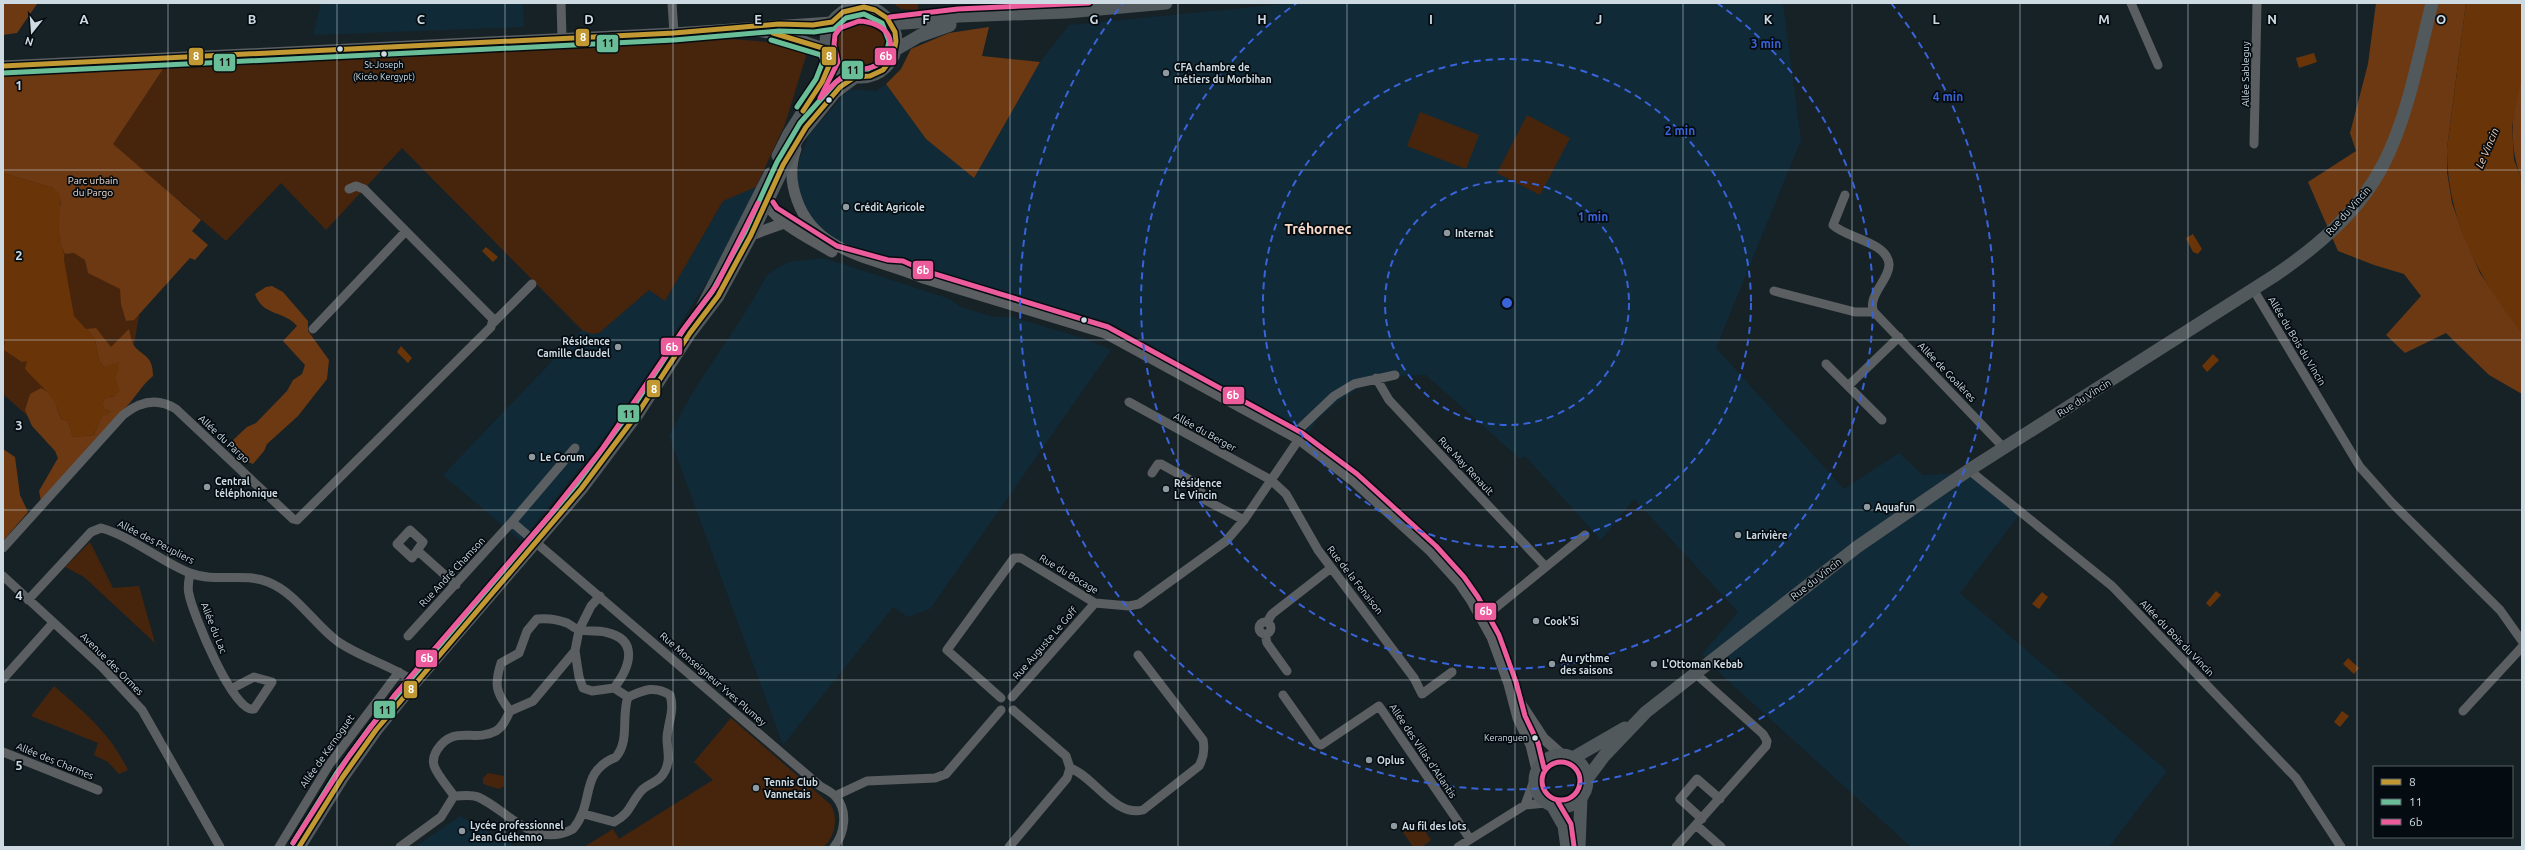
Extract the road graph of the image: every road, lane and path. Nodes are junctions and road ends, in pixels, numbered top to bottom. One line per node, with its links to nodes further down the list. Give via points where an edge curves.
1 (561, 3): 15 (street)
2 (672, 3): 14 (street)
3 (1166, 3): 7 (main road)
4 (2131, 3): 18 (street)
5 (2257, 3): 22 (street, Allée Sableguy)
6 (2432, 3): 32 (main road, Rue du Vincin, via 2393,144 2372,184 2314,247)
7 (1145, 4): 10 (main road)
8 (873, 6): 9 (main road); 12 (main road)
9 (845, 7): 11 (main road)
10 (986, 16): 12 (main road, via 958,16); 16 (main road, via 931,31)
11 (832, 22): 13 (street); 17 (main road, via 828,30)
12 (891, 24): 16 (main road, via 895,32)
13 (736, 28): 14 (street); 17 (street, via 778,34)
14 (674, 33): 15 (street)
15 (562, 38): 19 (street)
16 (896, 50): 20 (main road, via 883,70 870,76)
17 (828, 55): 20 (main road, via 846,74); 23 (main road, via 822,82 789,134)
18 (2158, 65)
19 (3, 66)
20 (855, 77): 21 (main road, via 835,92)
21 (806, 127): 26 (main road, via 790,152); 30 (street, via 794,154 792,171 794,192 800,207 807,220 827,240)
22 (2254, 144)
23 (768, 178): 26 (main road, via 764,195); 37 (main road)
24 (350, 189): 28 (street, via 356,186 364,189)
25 (1845, 195): 34 (street, via 1833,225 1881,250 1888,259 1888,270 1872,304)
26 (766, 203): 27 (street, via 772,213); 29 (main road)
27 (784, 223): 29 (street); 30 (street, via 834,252)
28 (405, 232): 35 (street); 36 (street)
29 (751, 235): 37 (main road, via 718,296)
30 (866, 260): 45 (street, via 887,267 898,276 923,278 1105,334)
31 (532, 284): 35 (street, Allée du Pargo)
32 (2253, 289): 47 (main road, Rue du Vincin); 69 (street, Allée du Bois du Vincin, via 2360,467 2392,503 2500,610)
33 (1774, 291): 34 (street, via 1855,312)
34 (1874, 312): 38 (street, Allée de Goalères)
35 (494, 322): 55 (street, Allée du Pargo, via 486,333 297,520 176,408 160,402 150,402 139,405 123,415)
36 (314, 329)
37 (690, 333): 54 (main road, via 638,413 581,489)
38 (1899, 337): 42 (street); 47 (street, Allée de Goalères)
39 (1826, 364): 42 (street)
40 (1395, 375): 41 (street, Rue du Bocage)
41 (1376, 378): 45 (street, Rue du Bocage, via 1354,384 1334,396); 57 (street, Rue May Renault, via 1389,400)
42 (1848, 386): 44 (street)
43 (1129, 402): 50 (street, Allée du Berger)
44 (1882, 420)
45 (1296, 438): 50 (street, Rue du Bocage); 65 (street, via 1353,480 1431,551 1459,582)
46 (575, 448): 52 (street, Rue André Chamson)
47 (2004, 448): 48 (main road, Rue du Vincin)
48 (1969, 470): 76 (main road, Rue du Vincin, via 1857,547); 119 (street, Allée du Bois du Vincin, via 2112,586 2296,778)
49 (1152, 473): 51 (street, via 1155,466 1161,464 1197,484 1205,500)
50 (1271, 480): 51 (street, Rue du Bocage); 58 (street, Rue de la Fenaison, via 1286,494)
51 (1244, 520): 64 (street, Rue du Bocage, via 1218,549 1148,599 1129,606)
52 (512, 522): 54 (street, Rue Monseigneur Yves Plumey); 61 (street, Rue André Chamson)
53 (1585, 535): 57 (street)
54 (536, 542): 62 (street, Rue Monseigneur Yves Plumey); 78 (main road)
55 (3, 548)
56 (418, 550): 61 (street)
57 (1545, 566): 65 (street)
58 (1331, 568): 73 (street, via 1272,614 1268,622 1272,629 1265,634 1267,643); 75 (street, Rue de la Fenaison, via 1414,678 1419,696)
59 (190, 573): 63 (street, Allée des Peupliers, via 106,529 96,528); 74 (street, Allée des Peupliers, via 209,578 246,577 268,582 288,595 336,640); 81 (street, Allée du Lac, via 188,594 215,660)
60 (3, 576): 63 (street, Avenue des Ormes)
61 (456, 585): 68 (street, Rue André Chamson)
62 (600, 596): 67 (street, via 591,606); 98 (street, Rue Monseigneur Yves Plumey)
63 (28, 600): 66 (street, Avenue des Ormes)
64 (1094, 603): 84 (street, Rue Auguste Le Goff); 85 (street, Rue du Bocage, via 1021,558 1014,558 947,650)
65 (1483, 618): 79 (street)
66 (53, 623): 77 (street); 108 (street, Avenue des Ormes, via 102,667 142,710)
67 (579, 630): 71 (street); 80 (street, via 603,631 620,636 626,642 628,663); 88 (street, via 566,623 545,618 537,619 532,624 519,652 501,663 497,675 496,686)
68 (408, 636)
69 (2522, 641)
70 (2522, 647): 89 (street)
71 (575, 651): 80 (street, via 583,688 592,691); 88 (street, via 533,701)
72 (1138, 655): 93 (street, via 1203,740 1205,749 1199,766 1136,812 1121,807 1079,771)
73 (1288, 671)
74 (399, 672): 78 (street, Allée des Peupliers); 109 (street, Allée de Kernoguet, via 329,765)
75 (1452, 672)
76 (1696, 674): 90 (main road, Rue du Vincin); 100 (street, via 1763,734 1767,741 1762,752)
77 (3, 679)
78 (415, 682): 110 (main road, via 347,772)
79 (1509, 684): 92 (street, via 1526,716 1543,738); 94 (street, via 1518,718 1531,745)
80 (614, 688): 83 (street)
81 (231, 689)
82 (1284, 695): 106 (street, Allée des Villas d'Atlantis, via 1317,743 1321,745 1381,707)
83 (628, 697): 103 (street, via 620,752 594,772); 103 (street, via 648,688 660,689 670,695 672,711 667,739 669,759 665,772 657,782 642,790 625,817 614,822)
84 (1012, 697): 85 (street); 87 (street, via 1015,706)
85 (1001, 698): 86 (street)
86 (1001, 710): 87 (street); 98 (street, via 946,774 935,778 867,781)
87 (1013, 710): 93 (street, via 1066,756)
88 (510, 711): 97 (street, via 503,725 495,731 483,735 450,737 436,752 433,761 435,769)
89 (2463, 712)
90 (1637, 721): 92 (main road, Rue du Vincin); 95 (main road, Rue du Vincin, via 1604,756)
91 (3, 752): 96 (street, Allée des Charmes)
92 (1568, 756): 94 (main road, via 1547,759); 95 (main road, via 1585,770)
93 (1070, 768): 113 (street, via 1067,778)
94 (1536, 774): 101 (main road, via 1538,794); 102 (street)
95 (1587, 779): 99 (main road)
96 (98, 790)
97 (454, 796): 105 (street, via 477,797); 111 (street, via 441,817)
98 (835, 796): 112 (street, Rue Monseigneur Yves Plumey, via 844,828)
99 (1581, 797): 101 (main road, via 1568,806); 116 (main road)
100 (1720, 799): 104 (street); 104 (street, via 1697,779 1680,799)
101 (1549, 804): 102 (street); 115 (main road, via 1564,826)
102 (1524, 805): 106 (street)
103 (584, 814): 107 (street, via 564,839)
104 (1699, 822): 117 (street); 118 (street)
105 (526, 839)
106 (1470, 839): 114 (street)
107 (554, 845)
108 (220, 847)
109 (279, 847)
110 (300, 847)
111 (400, 847)
112 (834, 847)
113 (1009, 847)
114 (1458, 847)
115 (1568, 847)
116 (1579, 847)
117 (1676, 847)
118 (1721, 847)
119 (2341, 847)

